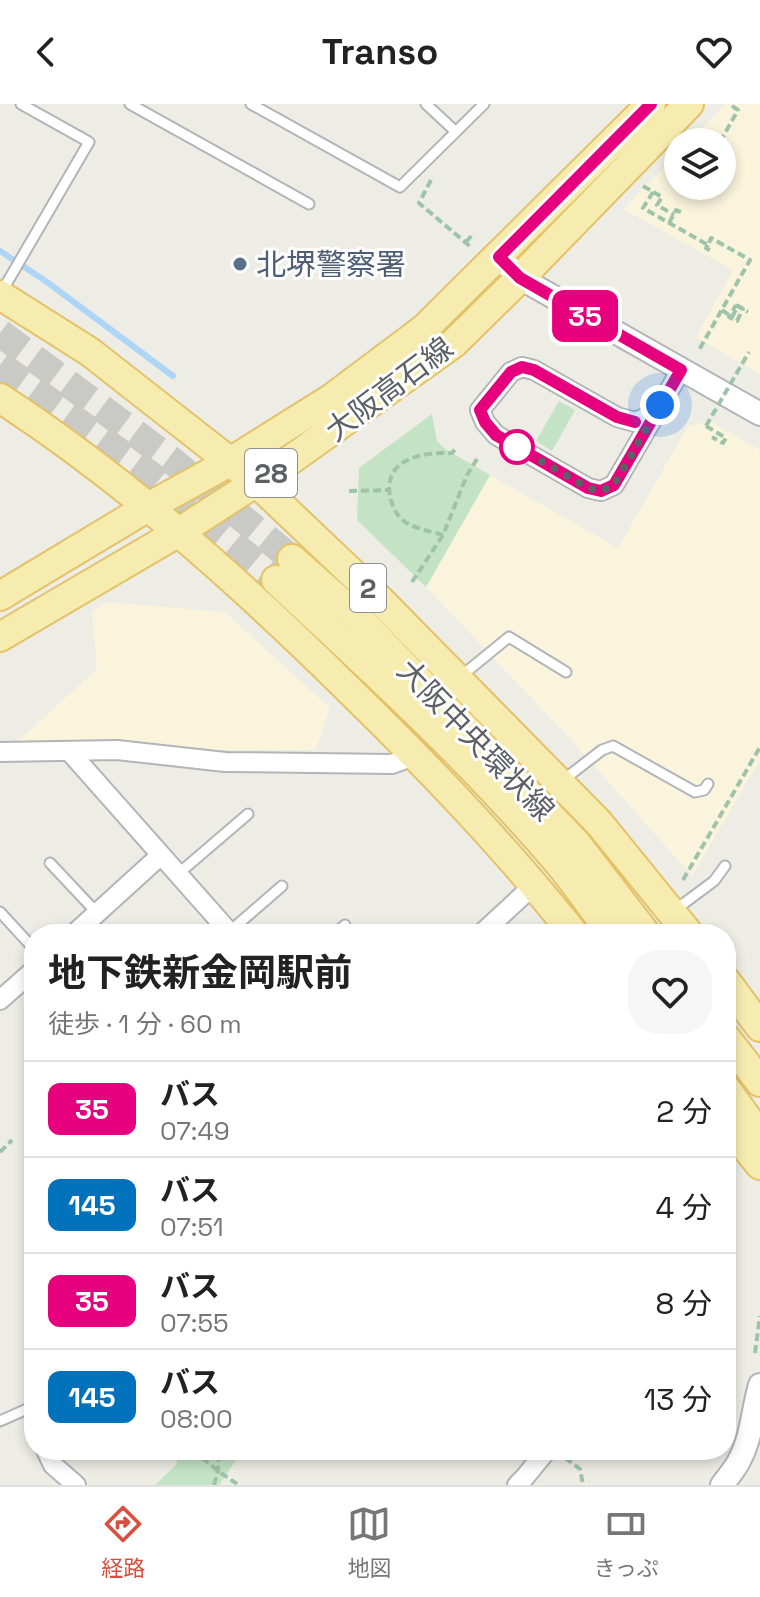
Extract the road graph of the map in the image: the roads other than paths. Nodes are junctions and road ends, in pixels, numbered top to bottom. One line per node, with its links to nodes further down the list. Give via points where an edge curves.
1 (21, 104): 12 (lane, via 89,142)
2 (130, 104): 9 (lane)
3 (251, 104): 8 (lane, via 400,187)
4 (426, 104): 8 (lane)
5 (484, 104): 8 (lane)
6 (651, 104): 10 (main road, 大阪高石線 / 28)
7 (689, 104): 11 (main road, 大阪高石線 / 28)
8 (455, 131)
9 (309, 204)
10 (488, 255): 11 (street); 17 (main road, 大阪高石線 / 28, via 424,329 332,398)
11 (520, 278): 13 (street); 18 (main road, 大阪高石線 / 28, via 454,343)
12 (0, 294): 17 (main road, 2, via 90,352)
13 (681, 370): 15 (street); 16 (street)
14 (0, 398): 19 (main road)
15 (656, 413): 15 (street, via 614,485 601,491 496,435 480,410 511,372 522,367 617,417 635,422)
16 (760, 414)
17 (230, 462): 18 (main road, 2); 19 (main road, 大阪高石線 / 28)
18 (256, 482): 20 (main road, 大阪高石線 / 28); 24 (main road, 2)
19 (148, 507): 20 (main road); 21 (main road, 大阪高石線 / 28)
20 (179, 532): 22 (main road, 大阪高石線 / 28); 27 (main road)
21 (0, 596)
22 (0, 637)
23 (566, 672): 24 (lane, via 509,637)
24 (457, 679): 28 (main road, 2)
25 (69, 751): 26 (street); 27 (street, via 117,750 225,762 392,764); 31 (street)
26 (0, 752)
27 (416, 755): 35 (main road)
28 (560, 783): 29 (lane, via 613,746 695,792); 39 (main road, 2)
29 (708, 784)
30 (248, 814): 34 (lane)
31 (161, 855): 34 (street); 38 (street)
32 (50, 863): 38 (lane)
33 (725, 866): 39 (lane)
34 (178, 874): 41 (street)
35 (535, 884): 43 (street); 44 (main road)
36 (282, 886): 42 (lane)
37 (0, 912): 47 (lane)
38 (97, 913): 40 (street)
39 (681, 923)
40 (85, 924)
41 (218, 924)
42 (233, 924)
43 (492, 924)
44 (566, 924)
45 (604, 924): 46 (main road, 大阪中央環状線 / 2, via 558,862 358,656 284,570 353,613 576,843)
46 (638, 924)
47 (24, 938)
48 (24, 979): 50 (street)
49 (736, 995): 51 (main road)
50 (0, 1000)
51 (760, 1027)
52 (736, 1051): 53 (main road)
53 (760, 1082)
54 (736, 1103): 56 (main road)
55 (736, 1135): 57 (main road)
56 (760, 1136)
57 (760, 1165)
58 (760, 1385): 65 (street, via 740,1460)
59 (24, 1410): 60 (lane)
60 (0, 1421)
61 (51, 1460): 63 (street)
62 (546, 1460): 64 (street)
63 (76, 1485)
64 (517, 1485)
65 (722, 1485)

